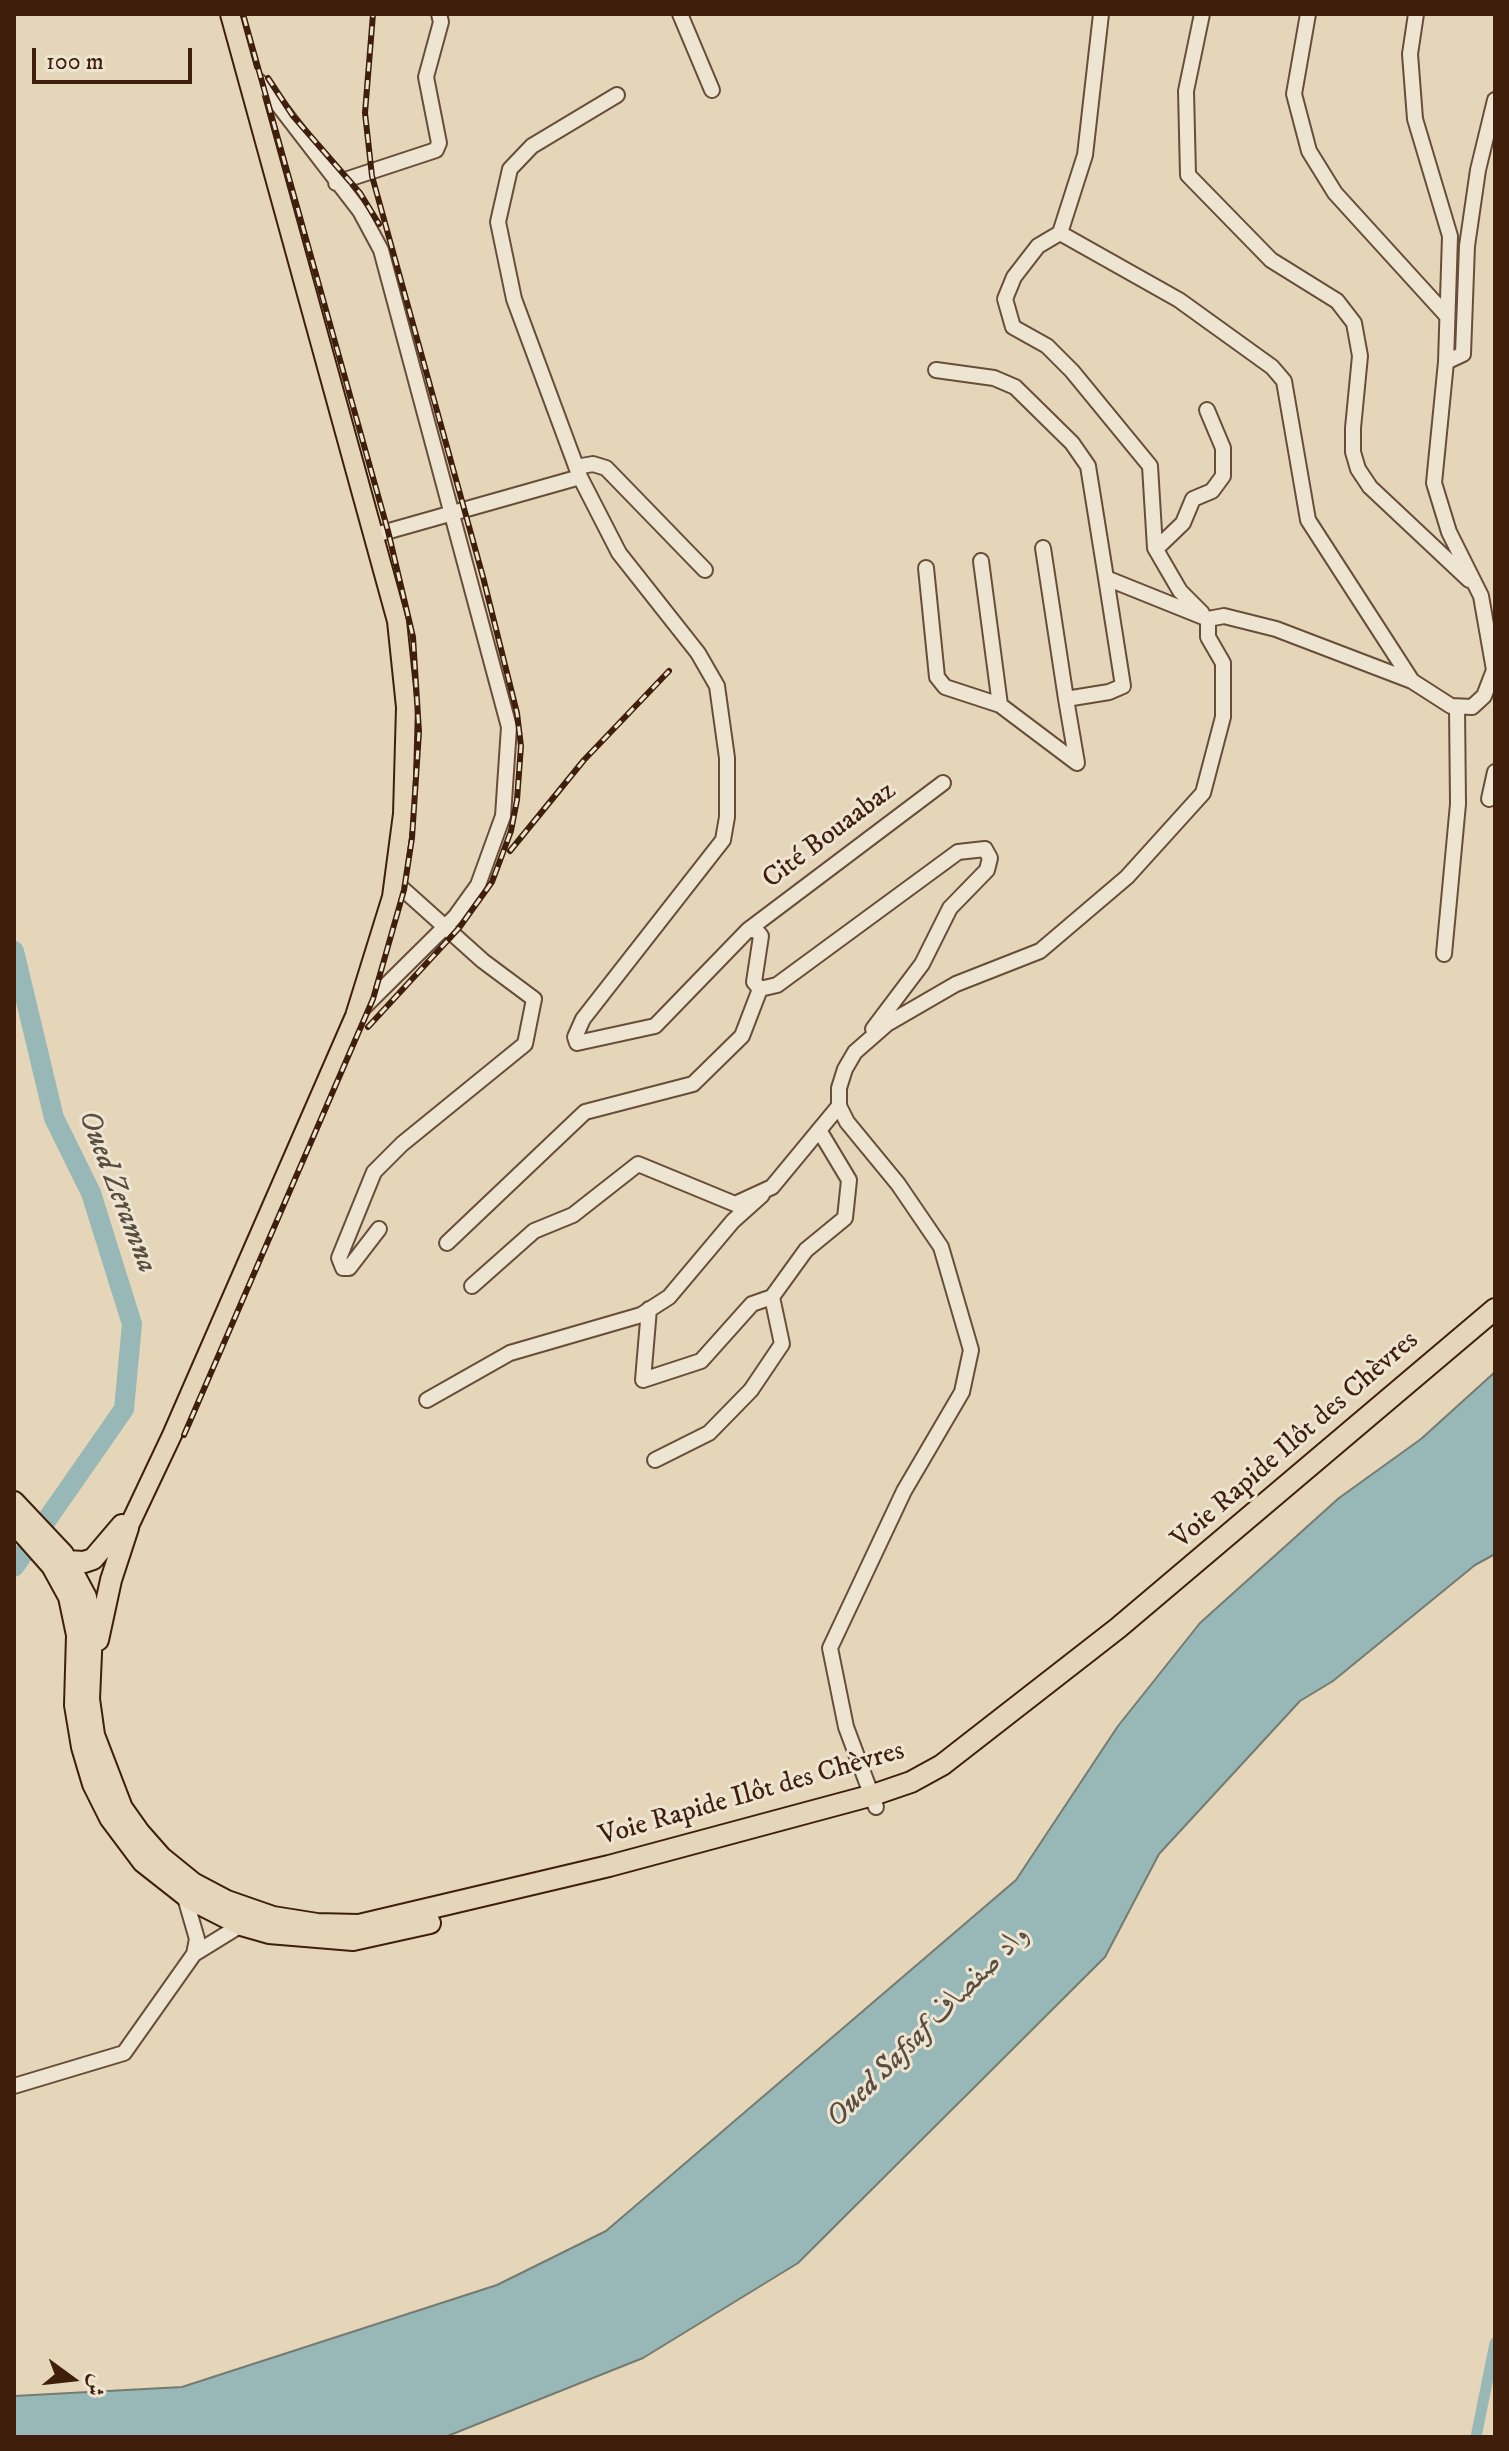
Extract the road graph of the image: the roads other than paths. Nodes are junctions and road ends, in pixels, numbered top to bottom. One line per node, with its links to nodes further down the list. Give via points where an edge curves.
1 (230, 14): 8 (main road)
2 (439, 14): 12 (street, via 426,77 436,150)
3 (680, 14): 9 (street)
4 (1101, 14): 13 (street, via 1085,155)
5 (1202, 14): 27 (street, via 1186,91 1188,175 1271,260 1337,301 1354,323 1360,356 1353,440 1358,469 1370,487)
6 (1308, 14): 14 (street, via 1294,94 1309,151 1335,193)
7 (1416, 15): 14 (street, via 1410,54 1415,119 1450,236)
8 (246, 71): 12 (street, via 263,85); 20 (main road)
9 (712, 90)
10 (617, 95): 18 (street, via 532,146 510,169 498,222 514,299)
11 (1495, 100): 15 (street, via 1467,246 1463,354)
12 (336, 183): 19 (street, via 360,211 381,250)
13 (1060, 233): 22 (street, via 1038,246 1014,277 1005,299 1013,327 1047,346 1072,371 1150,466); 31 (street, via 1179,300 1284,381 1308,520)
14 (1447, 316): 15 (street)
15 (1446, 362): 27 (street, via 1434,483 1449,532)
16 (936, 370): 26 (street, via 994,378 1015,387 1072,443 1088,466)
17 (1207, 410): 22 (street, via 1223,448 1223,476 1212,491 1193,499 1183,523)
18 (578, 472): 19 (street); 25 (street, via 593,464 606,468); 41 (street, Cité Bouaabaz, via 619,553 698,653 717,686 727,758 727,817 723,840 583,1019 577,1043 655,1026)
19 (451, 512): 20 (street); 40 (street, via 506,710 510,752 503,816 492,854 478,885)
20 (375, 535): 39 (main road, via 397,621 406,707)
21 (1043, 548): 33 (street)
22 (1156, 549): 29 (street, via 1180,591)
23 (981, 561): 34 (street)
24 (926, 568): 34 (street, via 937,677 945,687)
25 (705, 570)
26 (1106, 578): 29 (street); 33 (street, via 1123,686)
27 (1476, 586): 30 (street)
28 (1495, 609): 30 (street)
29 (1208, 619): 31 (street, via 1224,616 1276,629); 45 (street, via 1208,637 1223,663 1223,717 1203,793 1127,877 1040,951 956,984 887,1024)
30 (1487, 629): 32 (street, via 1494,670)
31 (1412, 681): 35 (street)
32 (1490, 696): 35 (street, via 1472,707)
33 (1066, 699): 34 (street, via 1077,763)
34 (1000, 705)
35 (1457, 707): 42 (street, via 1458,804)
36 (1495, 772): 38 (street)
37 (943, 783): 41 (street, Cité Bouaabaz)
38 (1489, 799)
39 (395, 882): 40 (street); 44 (main road)
40 (445, 928): 44 (street); 49 (street, via 534,999 532,1023 525,1044 374,1172 339,1258 343,1268 349,1268)
41 (748, 930): 43 (street, via 760,932 754,982)
42 (1444, 954)
43 (760, 989): 45 (street, via 777,985 958,852 985,849 990,858 987,870 950,908 922,964); 50 (street, via 742,1036 693,1084 585,1112)
44 (355, 1016): 59 (main road, via 172,1435)
45 (855, 1052): 46 (street, via 839,1088)
46 (839, 1106): 47 (street); 63 (street, via 941,1247 971,1350 962,1392 904,1491 830,1648 846,1727)
47 (819, 1130): 48 (street); 52 (street, via 849,1180 845,1218 806,1250)
48 (772, 1187): 51 (street, via 735,1204 638,1164 573,1215 534,1231); 53 (street, via 733,1221 669,1297)
49 (379, 1229)
50 (447, 1243)
51 (472, 1286)
52 (772, 1297): 53 (street, via 752,1304 701,1361 643,1380); 57 (street, via 782,1344 751,1390 709,1433)
53 (649, 1309): 56 (street, via 510,1353)
54 (1495, 1309): 63 (highway, Voie Rapide Ilôt des Chèvres, via 1208,1554 979,1739)
55 (1495, 1325): 63 (highway, Voie Rapide Ilôt des Chèvres, via 1120,1644 976,1758 925,1788)
56 (427, 1400)
57 (655, 1460)
58 (17, 1511): 60 (highway)
59 (125, 1526): 60 (highway, via 93,1559); 61 (highway); 62 (highway)
60 (61, 1560): 61 (highway)
61 (78, 1599): 62 (highway, Voie Rapide Ilôt des Chèvres, via 92,1631); 64 (highway, Voie Rapide Ilôt des Chèvres, via 75,1705 93,1784 110,1818 143,1862)
62 (89, 1699): 63 (highway, Voie Rapide Ilôt des Chèvres, via 94,1735 118,1801 161,1857 227,1901 273,1917 317,1924 359,1925 418,1913)
63 (874, 1801): 65 (highway, Voie Rapide Ilôt des Chèvres, via 387,1935 302,1939)
64 (183, 1894): 65 (highway, Voie Rapide Ilôt des Chèvres); 66 (street, via 197,1939)
65 (241, 1925): 66 (street)
66 (194, 1954): 67 (street, via 124,2053)
67 (14, 2086)

